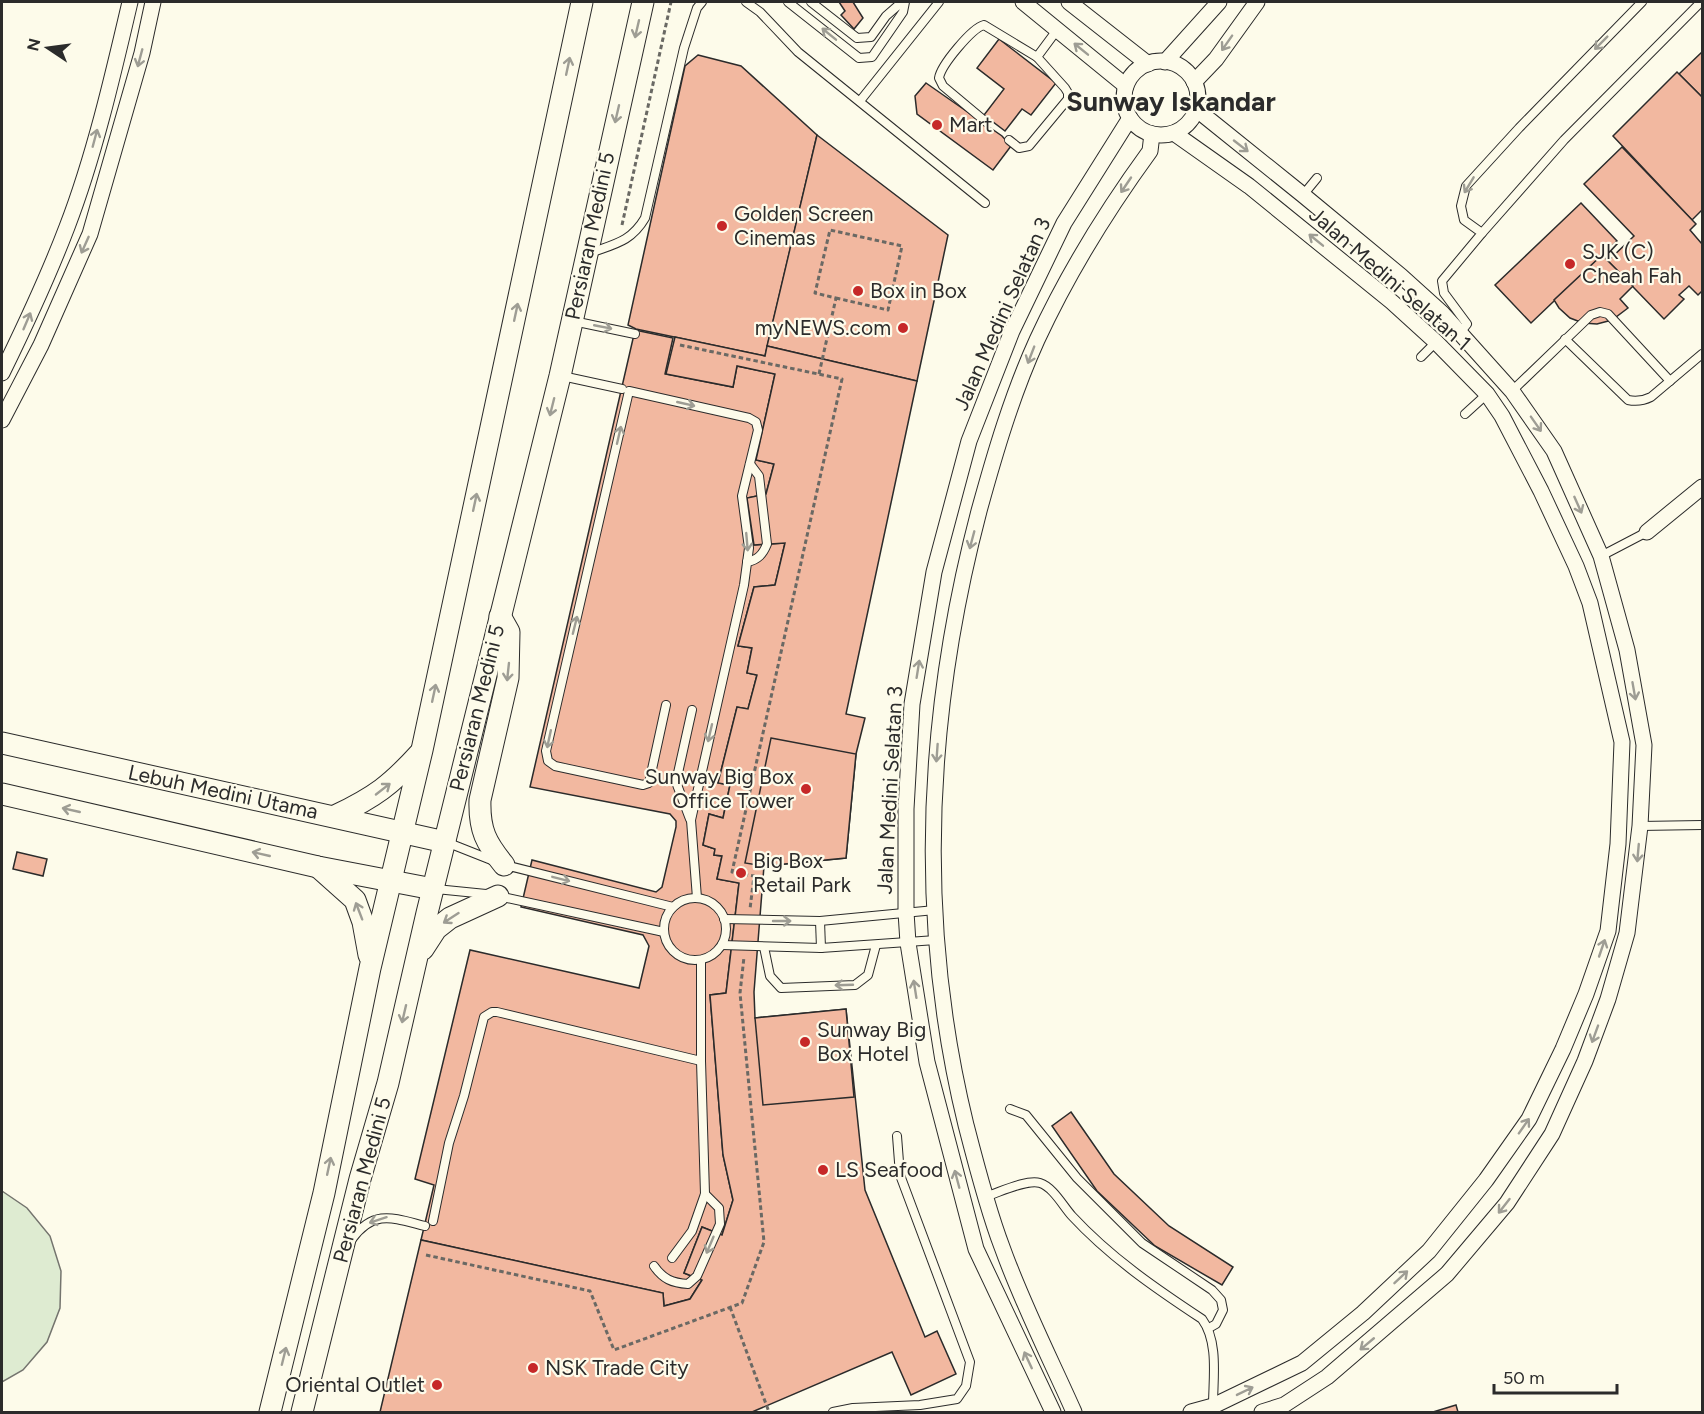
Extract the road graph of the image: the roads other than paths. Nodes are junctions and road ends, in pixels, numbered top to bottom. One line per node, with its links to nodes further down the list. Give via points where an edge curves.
1 (130, 2): 42 (street, one-way to 1, via 68,226)
2 (153, 2): 49 (street, one-way to 49, via 90,234 41,345)
3 (582, 2): 59 (street, Persiaran Medini 5, one-way to 3)
4 (643, 2): 34 (street, Persiaran Medini 5, one-way to 34)
5 (702, 2): 34 (lane, via 684,48 645,218 632,235)
6 (746, 2): 23 (lane, via 798,52)
7 (788, 2): 9 (lane, one-way to 7, via 903,12 872,57 859,58)
8 (811, 2): 9 (lane, via 857,38 870,37)
9 (903, 2)
10 (939, 2): 23 (lane)
11 (1023, 2): 17 (street)
12 (1069, 2): 20 (street)
13 (1219, 2): 19 (street)
14 (1257, 2): 21 (street, one-way to 21, via 1216,59)
15 (1642, 2): 33 (lane, one-way to 33, via 1466,186 1461,206 1464,220)
16 (1701, 2): 33 (lane, via 1564,140)
17 (1058, 30): 18 (lane); 22 (street, one-way to 17)
18 (1037, 57): 26 (lane, via 984,25 971,33 941,69 939,78 943,86); 29 (lane, via 1065,88 1068,99 1029,146 1019,148)
19 (1165, 62): 20 (street); 21 (street, via 1179,66)
20 (1148, 64): 22 (street)
21 (1194, 82): 24 (street)
22 (1126, 86): 25 (street, via 1124,102)
23 (860, 101): 32 (lane)
24 (1196, 109): 27 (street); 31 (street, Jalan Medini Selatan 1, one-way to 31)
25 (1130, 118): 28 (street); 75 (street, Jalan Medini Selatan 3, one-way to 25, via 912,704 934,572 969,441 1012,331 1064,223)
26 (986, 122)
27 (1174, 133): 28 (street); 39 (street, Jalan Medini Selatan 1, one-way to 27, via 1249,186)
28 (1152, 134): 74 (street, Jalan Medini Selatan 3, one-way to 74, via 1150,151 1090,239 1037,341 996,447 962,577 941,707 933,809)
29 (1009, 140)
30 (1317, 178): 31 (lane)
31 (1303, 195): 36 (street, Jalan Medini Selatan 1, via 1401,276)
32 (985, 203)
33 (1482, 233): 36 (lane, via 1442,281 1444,293 1467,324)
34 (585, 254): 35 (street, Persiaran Medini 5)
35 (572, 321): 37 (lane, one-way to 37); 43 (street, Persiaran Medini 5)
36 (1460, 333): 46 (street, Jalan Medini Selatan 1)
37 (635, 334)
38 (1565, 339): 44 (lane, via 1628,400 1643,401); 44 (lane, via 1591,315 1608,314); 46 (lane)
39 (1436, 342): 41 (lane); 47 (street, Jalan Medini Selatan 1)
40 (1702, 354): 44 (lane)
41 (1421, 357)
42 (2, 373)
43 (560, 376): 45 (lane); 55 (street, Persiaran Medini 5, one-way to 55)
44 (1670, 381)
45 (622, 388)
46 (1512, 391): 53 (street, Jalan Medini Selatan 1, one-way to 53, via 1554,451)
47 (1487, 394): 48 (lane); 97 (street, Jalan Medini Selatan 1, one-way to 47, via 1302,1363 1364,1313 1429,1251 1529,1119 1563,1049 1608,931 1618,844 1622,742 1602,650 1576,566 1541,491)
48 (1465, 414)
49 (2, 420)
50 (750, 464): 54 (lane, one-way to 54, via 742,496 749,548); 54 (lane, via 759,476 768,544 763,554); 56 (lane, via 758,430 753,420 629,391 561,681 546,751 548,761 555,766 643,785 649,783)
51 (1702, 487): 52 (street)
52 (1647, 532): 53 (lane)
53 (1601, 556): 64 (street, Jalan Medini Selatan 1, one-way to 64, via 1627,650 1644,746)
54 (747, 562): 62 (lane, one-way to 62)
55 (500, 616): 66 (street, Persiaran Medini 5); 67 (street, one-way to 67, via 509,632 508,678 480,812 483,834)
56 (666, 705)
57 (692, 710): 62 (lane, via 676,782)
58 (2, 743): 61 (street, Lebuh Medini Utama)
59 (422, 750): 61 (street, one-way to 59, via 383,790); 65 (street, Persiaran Medini 5)
60 (2, 794): 68 (street, one-way to 60)
61 (335, 816): 65 (street, Lebuh Medini Utama)
62 (691, 820): 72 (lane)
63 (1702, 825): 64 (lane)
64 (1640, 826): 104 (street, Jalan Medini Selatan 1, one-way to 104, via 1627,933 1608,999 1585,1061 1546,1144 1507,1203 1447,1274 1327,1377)
65 (403, 831): 66 (street, Lebuh Medini Utama); 69 (street, Persiaran Medini 5)
66 (445, 842): 67 (lane); 70 (street, Persiaran Medini 5)
67 (504, 865): 73 (lane, one-way to 73)
68 (318, 867): 69 (street); 87 (street, one-way to 68, via 368,942 355,900)
69 (391, 880): 70 (street); 87 (street, Persiaran Medini 5)
70 (433, 889): 71 (lane); 85 (street, Persiaran Medini 5)
71 (498, 896): 78 (lane); 85 (street, one-way to 85, via 450,918 436,929)
72 (697, 898): 73 (lane); 76 (lane, via 714,905)
73 (673, 907): 78 (lane)
74 (935, 910): 75 (lane); 79 (street, Jalan Medini Selatan 3)
75 (906, 912): 77 (lane); 80 (street, Jalan Medini Selatan 3)
76 (724, 919): 77 (lane, one-way to 77); 81 (lane)
77 (820, 921): 84 (lane)
78 (664, 932): 86 (lane, via 676,954 692,961)
79 (936, 940): 80 (lane); 92 (street, Jalan Medini Selatan 3, via 951,1052 966,1126)
80 (908, 944): 82 (lane); 101 (street, Jalan Medini Selatan 3, one-way to 80, via 976,1249 927,1062)
81 (722, 945): 83 (lane); 86 (lane)
82 (876, 945): 83 (lane, one-way to 83, via 868,975 855,985 781,988 770,976); 84 (lane)
83 (764, 946): 84 (lane)
84 (821, 948)
85 (417, 957): 93 (street, Persiaran Medini 5, one-way to 93, via 388,1083)
86 (701, 960): 88 (lane)
87 (370, 968): 98 (street, Persiaran Medini 5, one-way to 87, via 324,1193)
88 (702, 1060): 91 (lane); 93 (lane, one-way to 93, via 497,1012 488,1014 482,1022 429,1223 374,1219)
89 (1010, 1109): 96 (lane, via 1026,1115 1077,1178 1142,1243 1212,1290 1221,1300 1223,1310)
90 (897, 1136): 100 (lane, via 900,1175 970,1362 966,1386 957,1399 920,1405 853,1407)
91 (705, 1194): 94 (lane, via 692,1231); 95 (lane, one-way to 95, via 719,1209 720,1224 697,1276 688,1284 675,1283 662,1277)
92 (987, 1196): 96 (lane, via 1026,1183 1046,1186 1073,1217 1134,1273 1202,1319); 102 (street, Jalan Medini Selatan 3, via 1001,1247)
93 (342, 1251): 99 (street, Persiaran Medini 5)
94 (672, 1258)
95 (654, 1266)
96 (1209, 1328): 97 (lane)
97 (1213, 1406): 103 (street, Jalan Medini Selatan 1)
98 (270, 1413)
99 (302, 1413)
100 (833, 1413)
101 (1053, 1413)
102 (1074, 1413)
103 (1191, 1413)
104 (1262, 1413)

